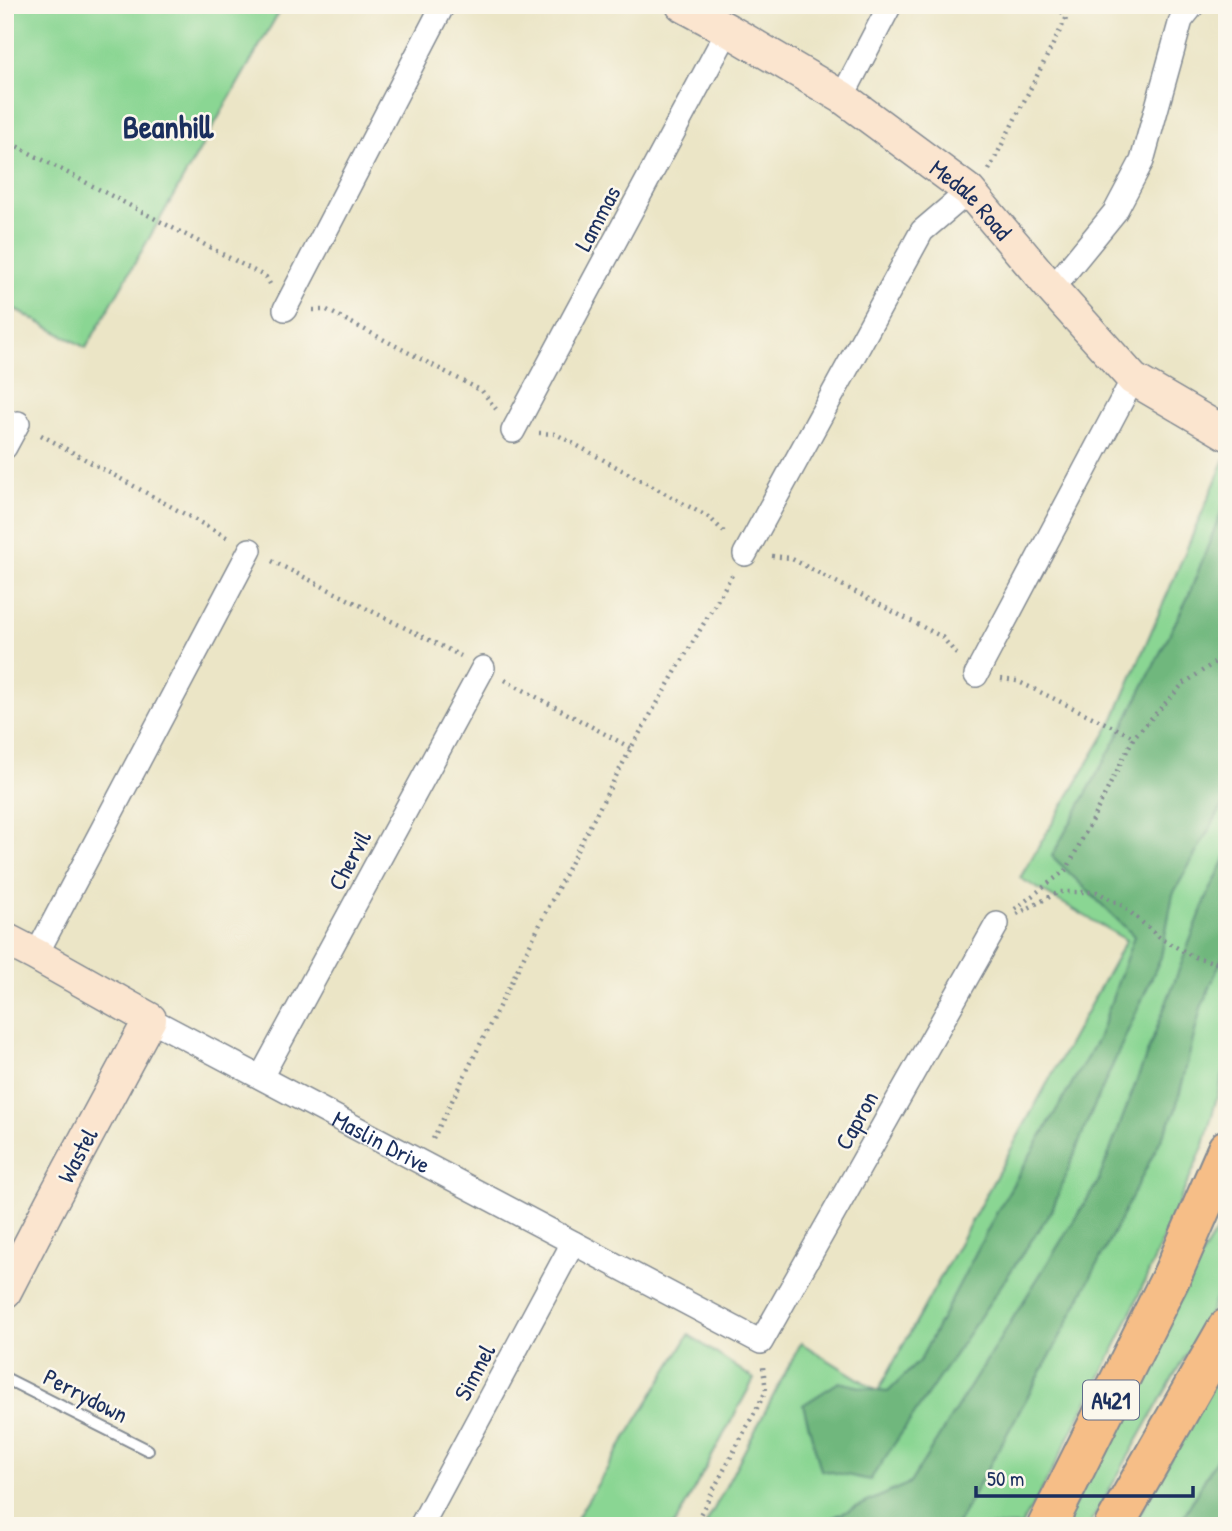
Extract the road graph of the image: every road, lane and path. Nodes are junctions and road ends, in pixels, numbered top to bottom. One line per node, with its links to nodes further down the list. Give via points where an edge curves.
1 (443, 5): 13 (street)
2 (682, 5): 8 (street, Medale Road)
3 (890, 5): 9 (street)
4 (1049, 5): 7 (path)
5 (1073, 5): 7 (path)
6 (1193, 5): 12 (street, via 1181,20 1142,161 1115,212)
7 (1067, 15): 11 (path, via 987,176)
8 (728, 30): 9 (street, Medale Road); 16 (street, Lammas)
9 (842, 97): 11 (street, Medale Road)
10 (5, 140): 13 (path, via 266,277)
11 (969, 191): 12 (street, Medale Road); 20 (street, via 922,231)
12 (1052, 289): 14 (street, Medale Road)
13 (285, 309): 16 (path, via 327,310 482,391)
14 (1133, 379): 17 (street, Medale Road); 23 (street)
15 (18, 423): 18 (street); 19 (path)
16 (513, 431): 20 (path, via 556,434 710,518)
17 (1227, 434)
18 (5, 447)
19 (250, 550): 22 (path); 28 (street)
20 (745, 554): 23 (path, via 790,558 942,637); 25 (path)
21 (1227, 654): 24 (path, via 1183,684)
22 (483, 668): 25 (path); 31 (street, Chervil)
23 (976, 675): 24 (path, via 1017,681)
24 (1134, 737): 26 (path, via 1067,869)
25 (631, 748): 33 (path)
26 (998, 924): 29 (path, via 1059,892 1097,892 1123,906 1160,939 1192,956); 37 (street, Capron)
27 (5, 939): 28 (street, Maslin Drive)
28 (36, 955): 30 (street, Maslin Drive)
29 (1227, 966)
30 (150, 1019): 31 (street, Maslin Drive); 35 (street, Wastel)
31 (261, 1077): 33 (street, Maslin Drive)
32 (1227, 1149): 42 (highway, A421, via 1174,1273)
33 (421, 1163): 34 (street, Maslin Drive)
34 (573, 1243): 37 (street, Maslin Drive); 40 (street, Simnel)
35 (5, 1292)
36 (1227, 1328): 43 (highway, A421)
37 (761, 1342): 41 (path, via 766,1391)
38 (5, 1378): 39 (lane, Perrydown)
39 (148, 1450)
40 (421, 1526)
41 (694, 1526)
42 (1047, 1526)
43 (1114, 1526)

